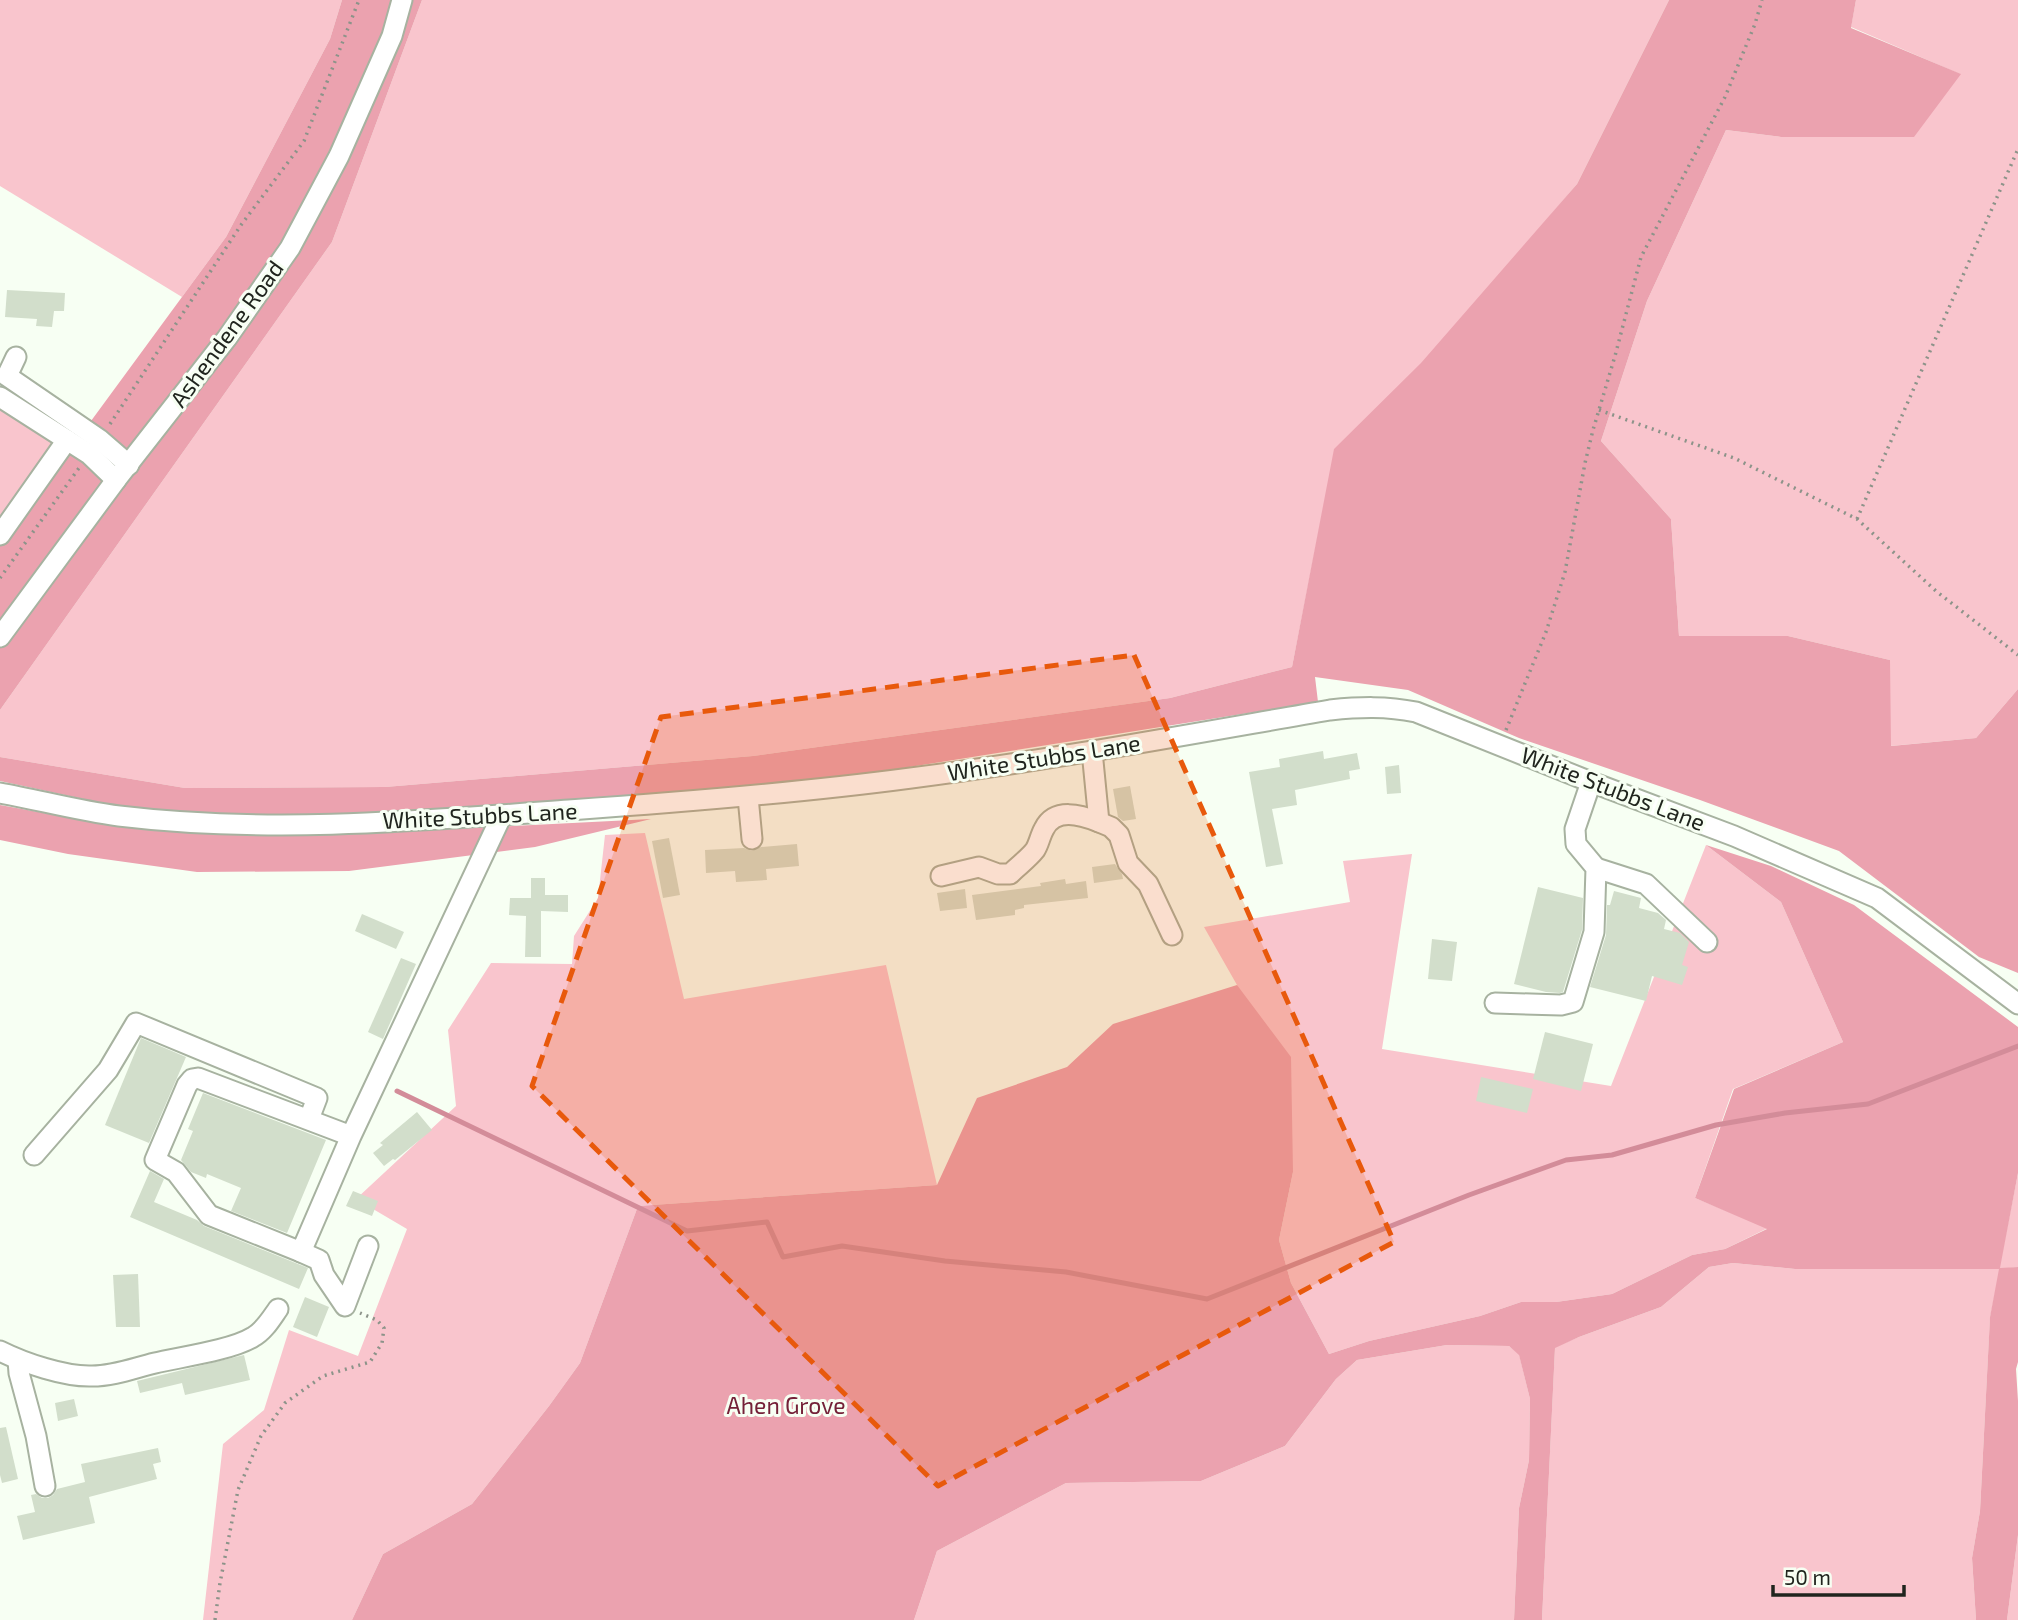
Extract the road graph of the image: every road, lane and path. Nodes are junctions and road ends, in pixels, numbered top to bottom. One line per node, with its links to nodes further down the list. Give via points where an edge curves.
1 (359, 0): 9 (path, via 304,141 241,225)
2 (402, 0): 10 (street, Ashendene Road, via 392,36 340,156 289,248 227,338)
3 (1762, 0): 7 (path, via 1725,97 1640,257)
4 (2018, 149): 11 (path)
5 (16, 357): 9 (street, via 7,376)
6 (0, 397): 8 (street)
7 (1599, 410): 11 (path, via 1734,457); 16 (path, via 1565,572)
8 (67, 440): 9 (street); 12 (street)
9 (94, 446): 10 (street); 13 (path)
10 (122, 472): 14 (street, Ashendene Road)
11 (1857, 520): 15 (path, via 1936,591)
12 (0, 535)
13 (0, 578)
14 (0, 637)
15 (2018, 655)
16 (1500, 746): 17 (street, White Stubbs Lane, via 1416,712 1365,707); 18 (street, White Stubbs Lane)
17 (1092, 751): 20 (street, White Stubbs Lane); 22 (street)
18 (1591, 782): 24 (street, via 1575,829 1576,844); 29 (street, White Stubbs Lane, via 1734,836 1877,898)
19 (0, 793): 21 (street, White Stubbs Lane, via 116,816 217,824 333,824)
20 (748, 797): 21 (street, White Stubbs Lane); 23 (street)
21 (502, 815): 31 (street)
22 (1099, 822): 25 (street, via 1063,814 1050,820 1036,849 1010,874 979,867); 26 (street, via 1119,835 1128,863 1148,884)
23 (752, 839)
24 (1596, 868): 27 (street, via 1646,884); 28 (street, via 1594,932 1573,1002)
25 (941, 876)
26 (1172, 935)
27 (1707, 942)
28 (1495, 1003)
29 (2018, 1004)
30 (309, 1119): 31 (street); 32 (street, via 317,1098 136,1023 108,1070); 34 (street, via 212,1082 192,1079 155,1160 176,1172 209,1215)
31 (351, 1136): 34 (street)
32 (34, 1155)
33 (368, 1246): 35 (street)
34 (301, 1252): 35 (street, via 319,1260)
35 (345, 1306): 40 (path, via 377,1320 384,1328 382,1343 370,1362 323,1376 285,1403 261,1436 238,1490)
36 (278, 1309): 38 (street, via 253,1338 129,1371 92,1376)
37 (0, 1351): 38 (street)
38 (18, 1360): 39 (street)
39 (45, 1486)
40 (215, 1620)

